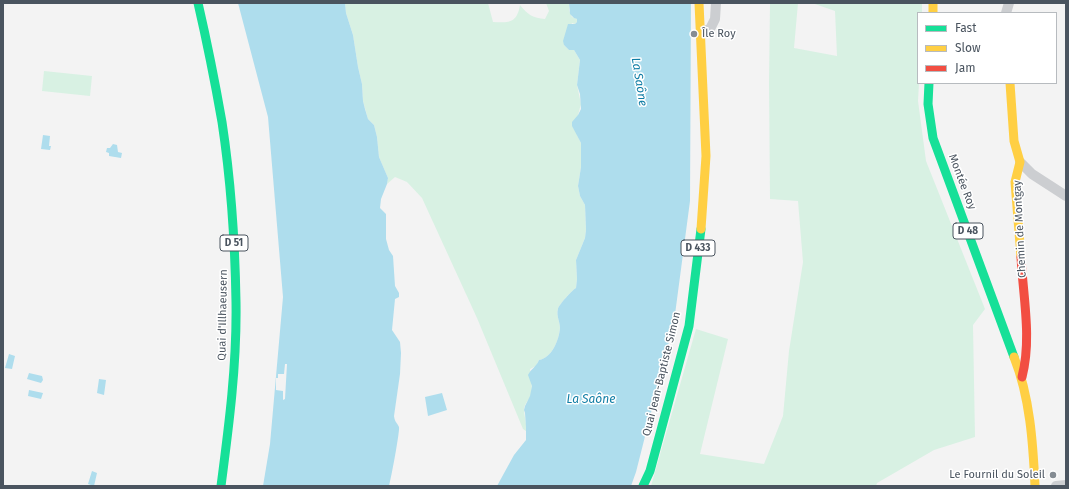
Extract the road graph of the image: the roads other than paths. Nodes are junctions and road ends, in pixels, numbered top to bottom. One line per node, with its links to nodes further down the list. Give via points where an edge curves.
1 (198, 3): 11 (main road, Quai d'Illhaeusern / D 51, via 209,48 222,124 231,196 236,272 233,382)
2 (699, 3): 4 (main road, Quai Jean-Baptiste Simon / D 433)
3 (716, 3): 4 (street, via 715,19 710,29)
4 (701, 32): 12 (main road, Quai Jean-Baptiste Simon / D 433, via 706,156 702,218 689,326 650,471)
5 (929, 84): 9 (main road, Montée Roy / D 48, via 928,104 933,138)
6 (1010, 84): 7 (main road, Chemin de Montgay, via 1014,141)
7 (1020, 162): 8 (street, via 1032,174); 9 (main road, Chemin de Montgay, via 1015,182 1026,331)
8 (1066, 196)
9 (1022, 377): 13 (main road, D 48)
10 (1066, 485): 14 (street)
11 (221, 486)
12 (643, 486)
13 (1035, 486)
14 (1056, 486)

